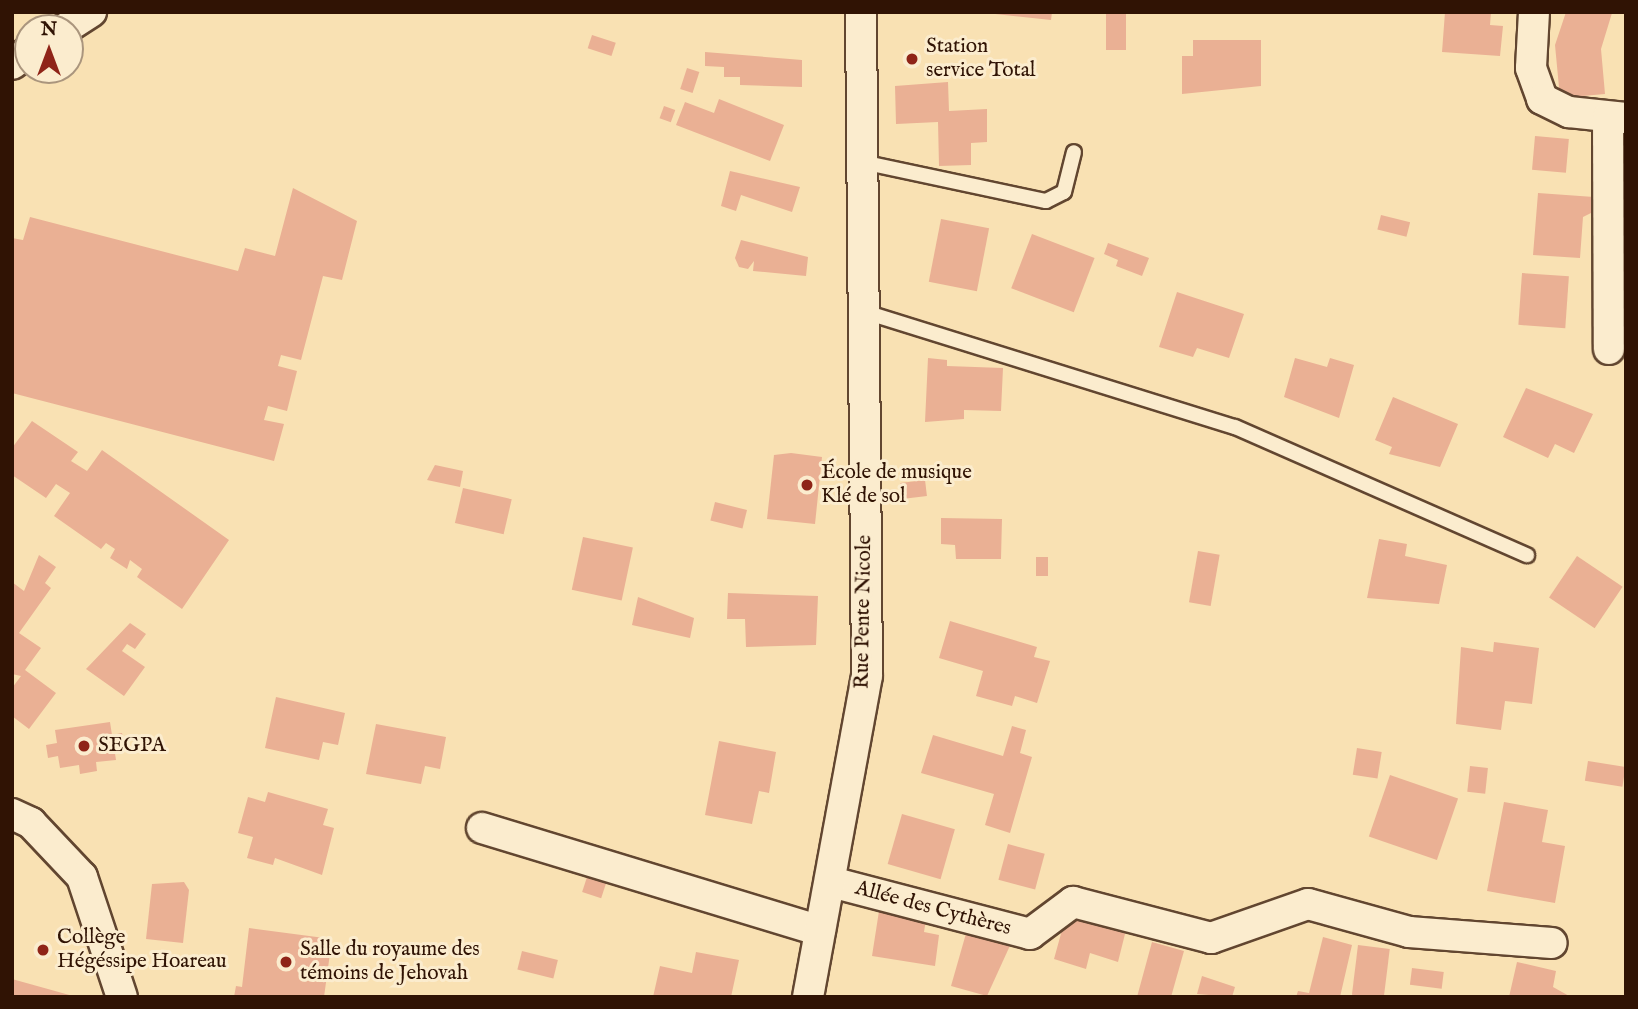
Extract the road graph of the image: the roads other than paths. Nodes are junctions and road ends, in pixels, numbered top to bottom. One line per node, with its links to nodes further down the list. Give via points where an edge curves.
1 (861, 12): 5 (street, Rue Pente Nicole)
2 (1534, 12): 3 (street, via 1531,68 1542,99 1569,112)
3 (1617, 117): 7 (street)
4 (1074, 152): 5 (lane, via 1064,192 1046,201)
5 (862, 162): 6 (street, Rue Pente Nicole)
6 (865, 312): 8 (lane, via 1235,427); 11 (street, Rue Pente Nicole, via 867,676)
7 (1609, 349)
8 (1527, 555)
9 (12, 814): 14 (street, via 31,823 82,877)
10 (482, 828): 12 (street)
11 (831, 882): 12 (street, Rue Pente Nicole); 13 (street, Allée des Cythères, via 1030,934 1073,902 1211,938 1308,904 1409,932)
12 (820, 931): 15 (street, Rue Pente Nicole)
13 (1552, 943)
14 (121, 997)
15 (808, 997)

